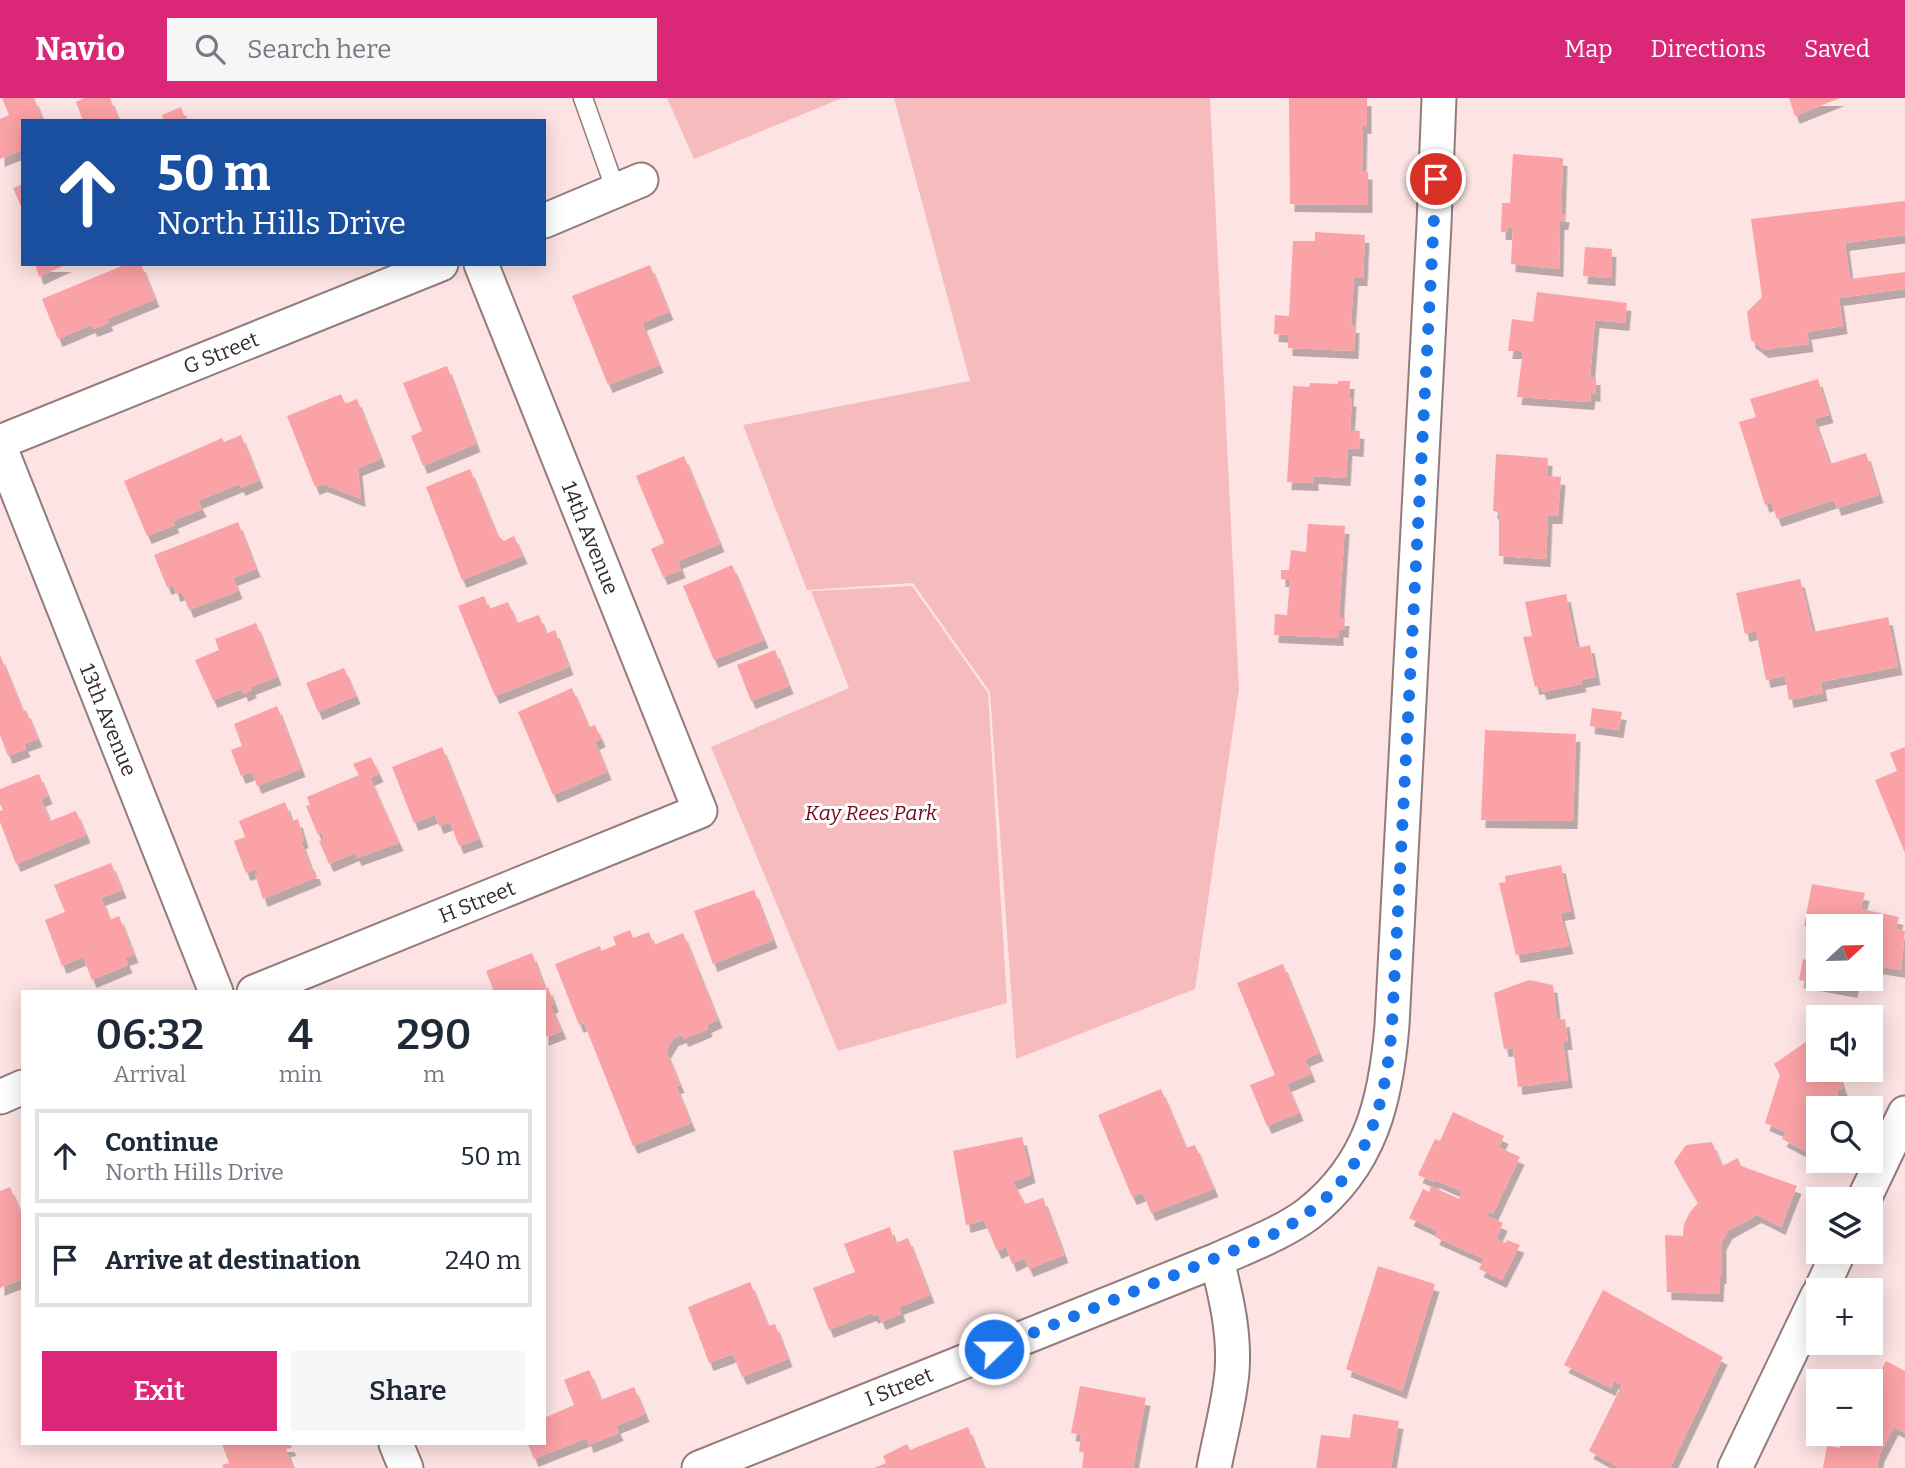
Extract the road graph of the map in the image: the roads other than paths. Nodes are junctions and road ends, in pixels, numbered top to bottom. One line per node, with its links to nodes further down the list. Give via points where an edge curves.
1 (583, 98): 3 (lane)
2 (1439, 98): 15 (street, I Street, via 1392,1025 1384,1093 1358,1157 1336,1187 1297,1221)
3 (629, 185): 4 (street)
4 (546, 220)
5 (436, 266): 7 (street, G Street)
6 (482, 266): 8 (street, 14th Avenue)
7 (0, 445): 9 (street, 13th Avenue)
8 (700, 811): 10 (street, H Street)
9 (215, 990)
10 (259, 990)
11 (21, 1088): 12 (street)
12 (0, 1097)
13 (1905, 1113): 14 (street)
14 (1870, 1187)
15 (1217, 1260): 19 (street, I Street); 20 (street, via 1229,1309 1232,1372)
16 (1806, 1320): 21 (street)
17 (396, 1445): 18 (street)
18 (406, 1468)
19 (699, 1468)
20 (1214, 1468)
21 (1735, 1468)

